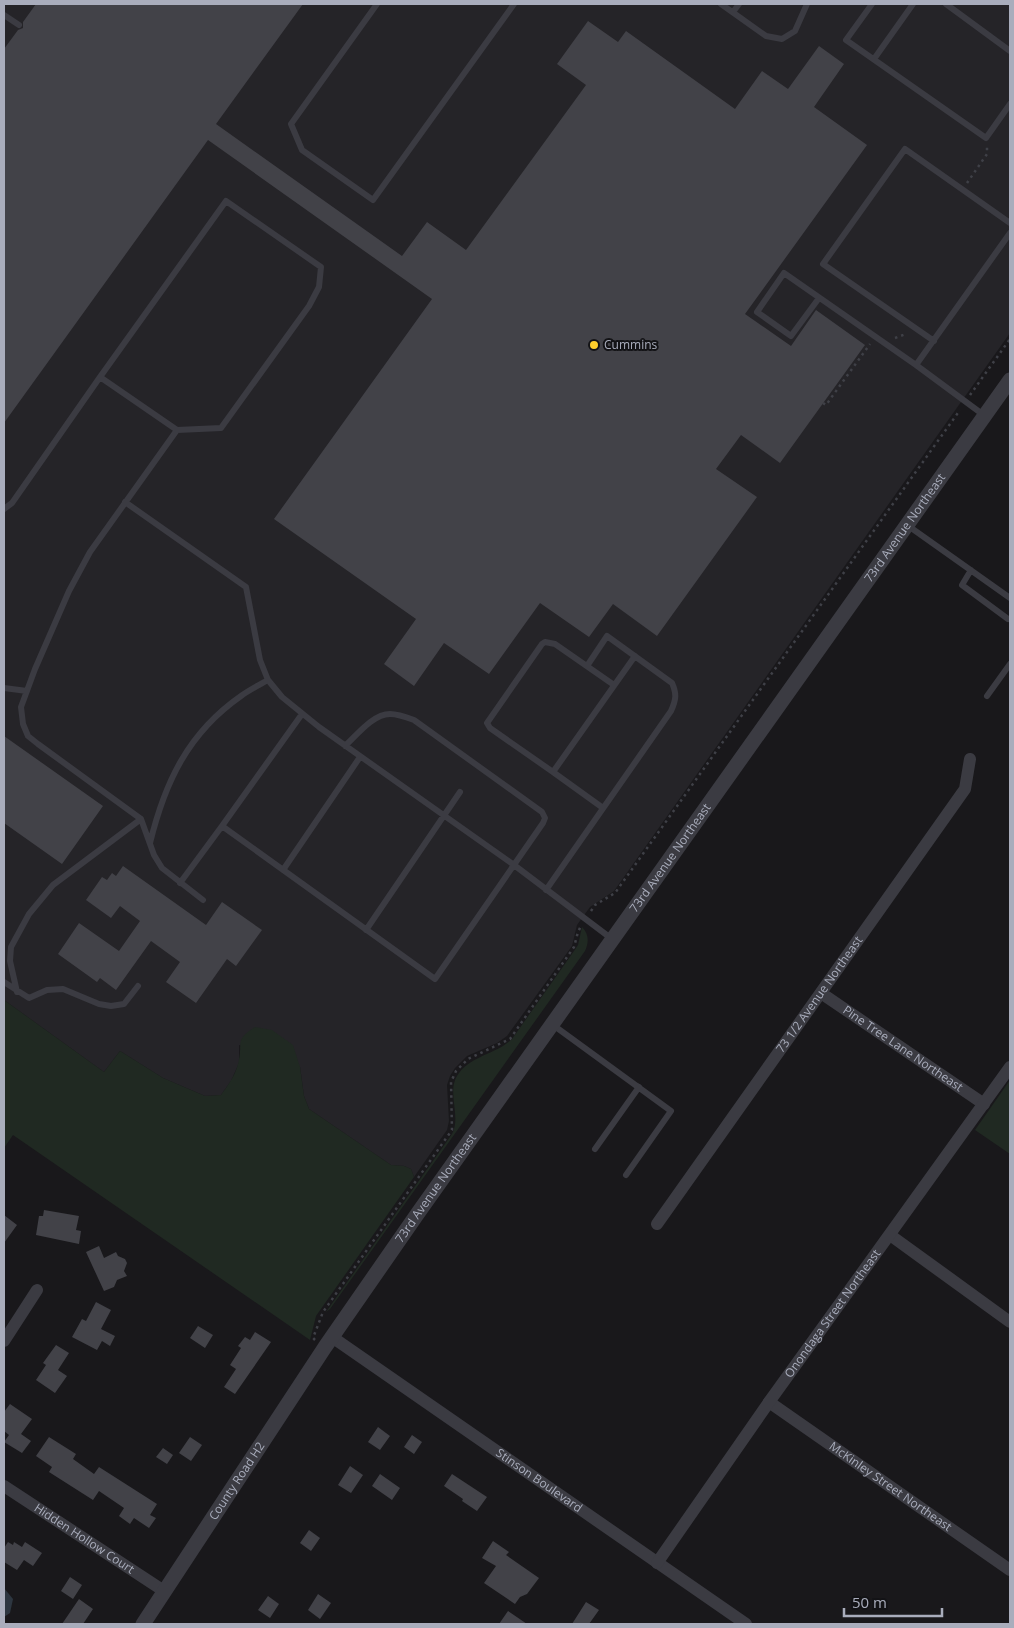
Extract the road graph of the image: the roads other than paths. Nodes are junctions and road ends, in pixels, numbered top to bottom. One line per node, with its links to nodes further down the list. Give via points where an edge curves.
1 (377, 4): 2 (lane, via 291,124 302,150 373,200)
2 (514, 4)
3 (721, 4): 9 (lane)
4 (739, 4): 9 (lane)
5 (807, 4): 9 (lane, via 795,30 782,39 766,36)
6 (872, 4): 13 (lane, via 846,40)
7 (913, 4): 13 (lane)
8 (946, 4): 12 (lane)
9 (733, 12)
10 (4, 15): 11 (lane)
11 (19, 25)
12 (1010, 51)
13 (874, 59): 14 (lane, via 986,138)
14 (1010, 104)
15 (1010, 223): 18 (lane, via 904,149 823,264)
16 (1010, 233): 18 (lane)
17 (819, 298): 17 (lane, via 784,273 757,312 792,336); 19 (lane)
18 (934, 340): 19 (lane)
19 (916, 365): 22 (lane)
20 (100, 377): 23 (lane); 23 (lane, via 226,201 321,268 319,287 309,306 222,428); 25 (lane, via 12,503)
21 (1010, 380): 22 (street, 73rd Avenue Northeast)
22 (984, 416): 26 (street, 73rd Avenue Northeast)
23 (177, 430): 24 (lane)
24 (125, 502): 33 (lane, via 246,588 260,660); 36 (lane, via 90,552 69,591)
25 (4, 509)
26 (907, 525): 27 (lane); 55 (street, 73rd Avenue Northeast)
27 (971, 570): 28 (lane); 29 (lane, via 962,585)
28 (1010, 598)
29 (1010, 618)
30 (635, 656): 32 (lane, via 607,636); 34 (lane); 44 (lane, via 672,683 676,702)
31 (1010, 664): 37 (lane)
32 (587, 666): 34 (lane); 42 (lane, via 555,644 542,644 487,724)
33 (268, 680): 38 (lane); 48 (lane, via 220,712 187,750 162,801)
34 (614, 685): 42 (lane)
35 (4, 688): 36 (lane)
36 (27, 691): 46 (lane, via 22,708 28,736)
37 (987, 696)
38 (302, 714): 39 (lane); 47 (lane)
39 (345, 746): 40 (lane); 49 (lane, via 375,719 388,714 414,720 542,812 543,823)
40 (360, 757): 45 (lane); 50 (lane)
41 (970, 759): 59 (street, 73 1/2 Avenue Northeast, via 965,788)
42 (553, 772): 44 (lane)
43 (460, 792): 45 (lane)
44 (603, 808): 52 (lane)
45 (444, 816): 49 (lane); 54 (lane)
46 (141, 819): 48 (lane); 58 (lane, via 53,885 29,914 11,947 10,961)
47 (222, 826): 50 (lane); 51 (lane)
48 (150, 843): 51 (lane, via 162,868)
49 (514, 866): 52 (lane); 54 (lane, via 435,979)
50 (283, 870): 54 (lane)
51 (180, 883): 53 (lane)
52 (546, 890): 55 (lane)
53 (203, 900)
54 (366, 930)
55 (612, 939): 60 (street, 73rd Avenue Northeast)
56 (4, 982): 58 (lane)
57 (138, 986): 58 (lane, via 124,1004 111,1006 63,989 47,990 29,998)
58 (17, 992)
59 (820, 993): 63 (street, Pine Tree Lane Northeast); 66 (street, 73 1/2 Avenue Northeast)
60 (552, 1024): 62 (lane); 70 (street, 73rd Avenue Northeast)
61 (1010, 1067): 63 (street, Onondaga Street Northeast)
62 (639, 1087): 64 (lane); 65 (lane, via 671,1111)
63 (984, 1104): 67 (street, Onondaga Street Northeast)
64 (595, 1149)
65 (626, 1175)
66 (657, 1224)
67 (890, 1235): 69 (street); 72 (street, Onondaga Street Northeast)
68 (37, 1290): 71 (street)
69 (1010, 1322)
70 (332, 1337): 74 (street, Stinson Boulevard); 76 (street, County Road H2)
71 (4, 1341)
72 (769, 1402): 74 (street, Onondaga Street Northeast); 75 (street, McKinley Street Northeast)
73 (4, 1486): 76 (street, Hidden Hollow Court)
74 (657, 1563): 78 (street, Stinson Boulevard)
75 (1010, 1570)
76 (164, 1591): 77 (street, County Road H2)
77 (143, 1624)
78 (746, 1624)

